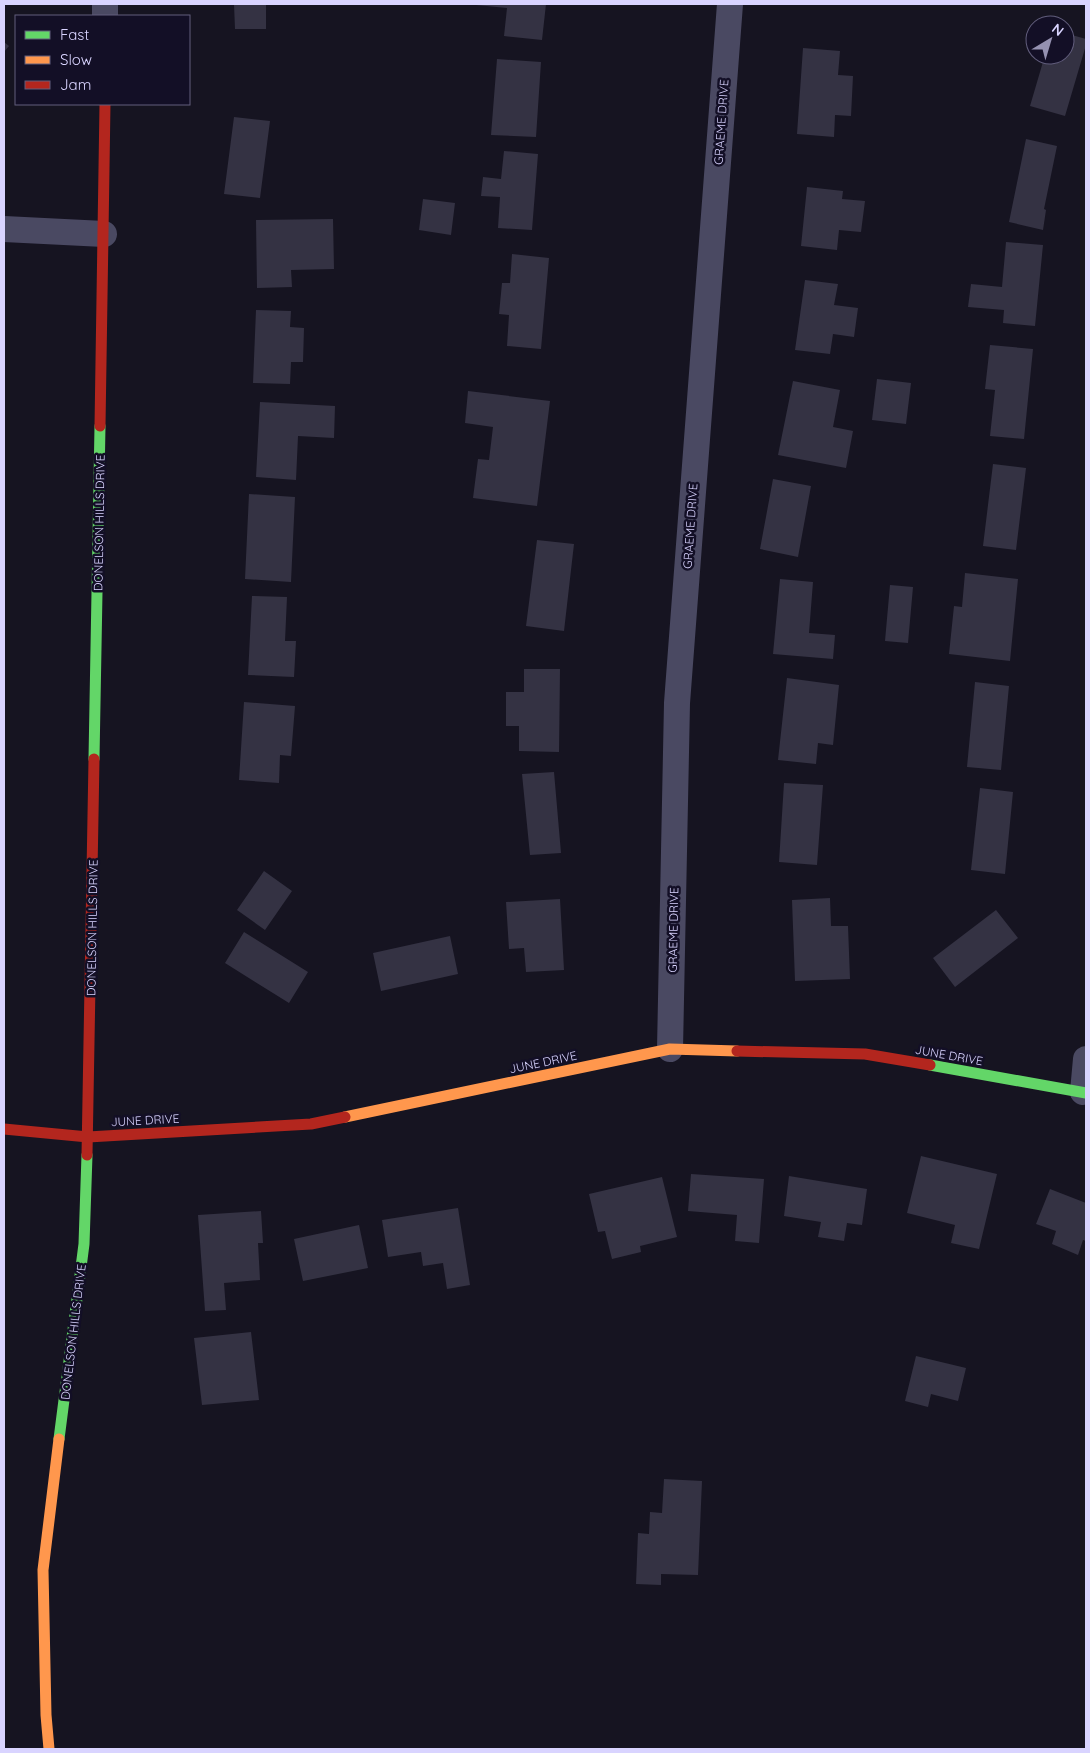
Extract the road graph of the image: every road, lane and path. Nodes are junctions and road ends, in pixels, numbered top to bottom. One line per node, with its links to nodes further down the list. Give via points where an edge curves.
1 (730, 4): 5 (street, GRAEME DRIVE, via 677,703)
2 (105, 105): 4 (street, DONELSON HILLS DRIVE)
3 (4, 229): 4 (street)
4 (104, 234): 9 (street, DONELSON HILLS DRIVE)
5 (670, 1049): 7 (street, JUNE DRIVE, via 865,1054); 9 (street, JUNE DRIVE, via 311,1124)
6 (1086, 1059): 7 (street)
7 (1084, 1093)
8 (4, 1130): 9 (street, JUNE DRIVE)
9 (88, 1137): 10 (street, DONELSON HILLS DRIVE, via 84,1244 43,1570)
10 (49, 1749)

